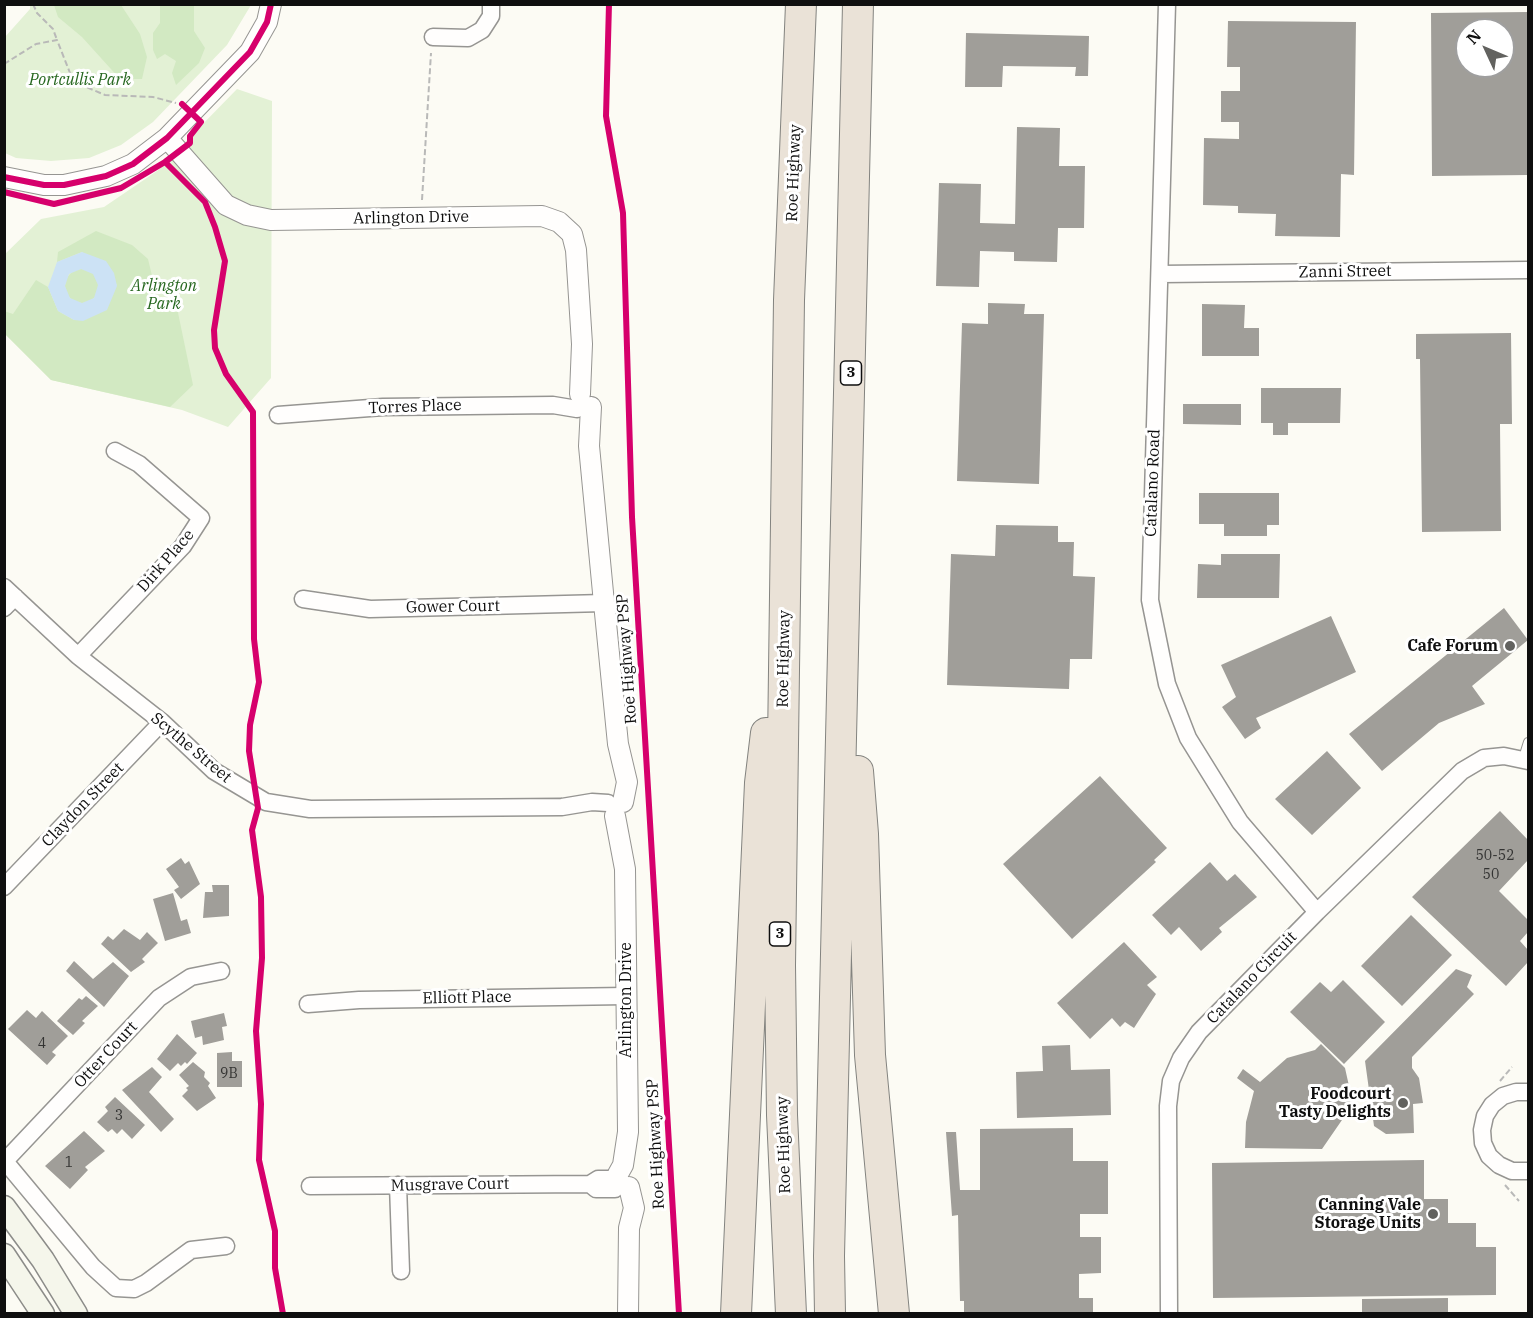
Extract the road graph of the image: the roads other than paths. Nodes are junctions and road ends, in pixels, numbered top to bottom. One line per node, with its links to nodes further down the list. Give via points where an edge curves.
1 (272, 4): 7 (street, via 250,52 187,109)
2 (491, 4): 6 (street, via 491,15 483,30 468,38)
3 (801, 4): 14 (highway, Roe Highway / 3, via 789,300)
4 (858, 4): 18 (highway, 3)
5 (1167, 4): 10 (street, Catalano Road)
6 (433, 37)
7 (167, 138): 8 (street, via 133,164 86,182 44,184); 11 (street, Arlington Drive, via 226,205 271,220 542,216 560,222 572,234 576,250 582,344 587,363)
8 (4, 177)
9 (1528, 270): 10 (street, Zanni Street)
10 (1161, 274): 25 (street, Catalano Road, via 1150,600 1167,684 1188,738 1240,822)
11 (582, 403): 12 (street, Torres Place, via 383,407); 17 (street, Arlington Drive)
12 (278, 415)
13 (115, 451): 19 (street, Dirk Place, via 140,464 201,519 183,546)
14 (785, 554): 42 (highway, via 760,783); 43 (highway, Roe Highway / 3, via 780,965)
15 (8, 597): 19 (street, Scythe Street)
16 (303, 599): 17 (street, Gower Court, via 370,609)
17 (604, 603): 23 (street, Arlington Drive, via 618,744)
18 (845, 606): 44 (highway, 3); 45 (highway, via 863,834 870,1055)
19 (78, 656): 20 (street, Scythe Street)
20 (162, 722): 23 (street, Scythe Street, via 214,771 257,799 285,807 562,807 592,802); 24 (street, Claydon Street)
21 (1528, 742): 22 (lane)
22 (1526, 760): 25 (street, Catalano Circuit, via 1484,758 1462,771)
23 (615, 807): 27 (street, Arlington Drive, via 628,834)
24 (4, 887)
25 (1317, 912): 46 (street, Catalano Circuit, via 1199,1032 1181,1058 1171,1082 1167,1151)
26 (221, 971): 30 (street, Otter Court, via 191,977 159,998)
27 (626, 996): 28 (street, Elliott Place); 32 (street, Arlington Drive, via 628,1132)
28 (308, 1004)
29 (1528, 1092): 31 (street, via 1503,1096 1492,1105 1482,1130 1489,1156 1505,1168)
30 (5, 1160): 36 (street, via 93,1267 116,1288 135,1288 146,1283 191,1250)
31 (1527, 1175)
32 (621, 1183): 33 (street, Musgrave Court, via 598,1179 590,1184); 41 (street, Arlington Drive, via 634,1208 629,1228)
33 (398, 1185): 34 (street, Musgrave Court); 38 (street)
34 (310, 1186)
35 (4, 1207): 40 (main road)
36 (226, 1246)
37 (4, 1255): 39 (main road)
38 (401, 1271)
39 (43, 1314)
40 (76, 1314)
41 (628, 1314)
42 (736, 1314)
43 (791, 1314)
44 (830, 1314)
45 (894, 1314)
46 (1169, 1314)

